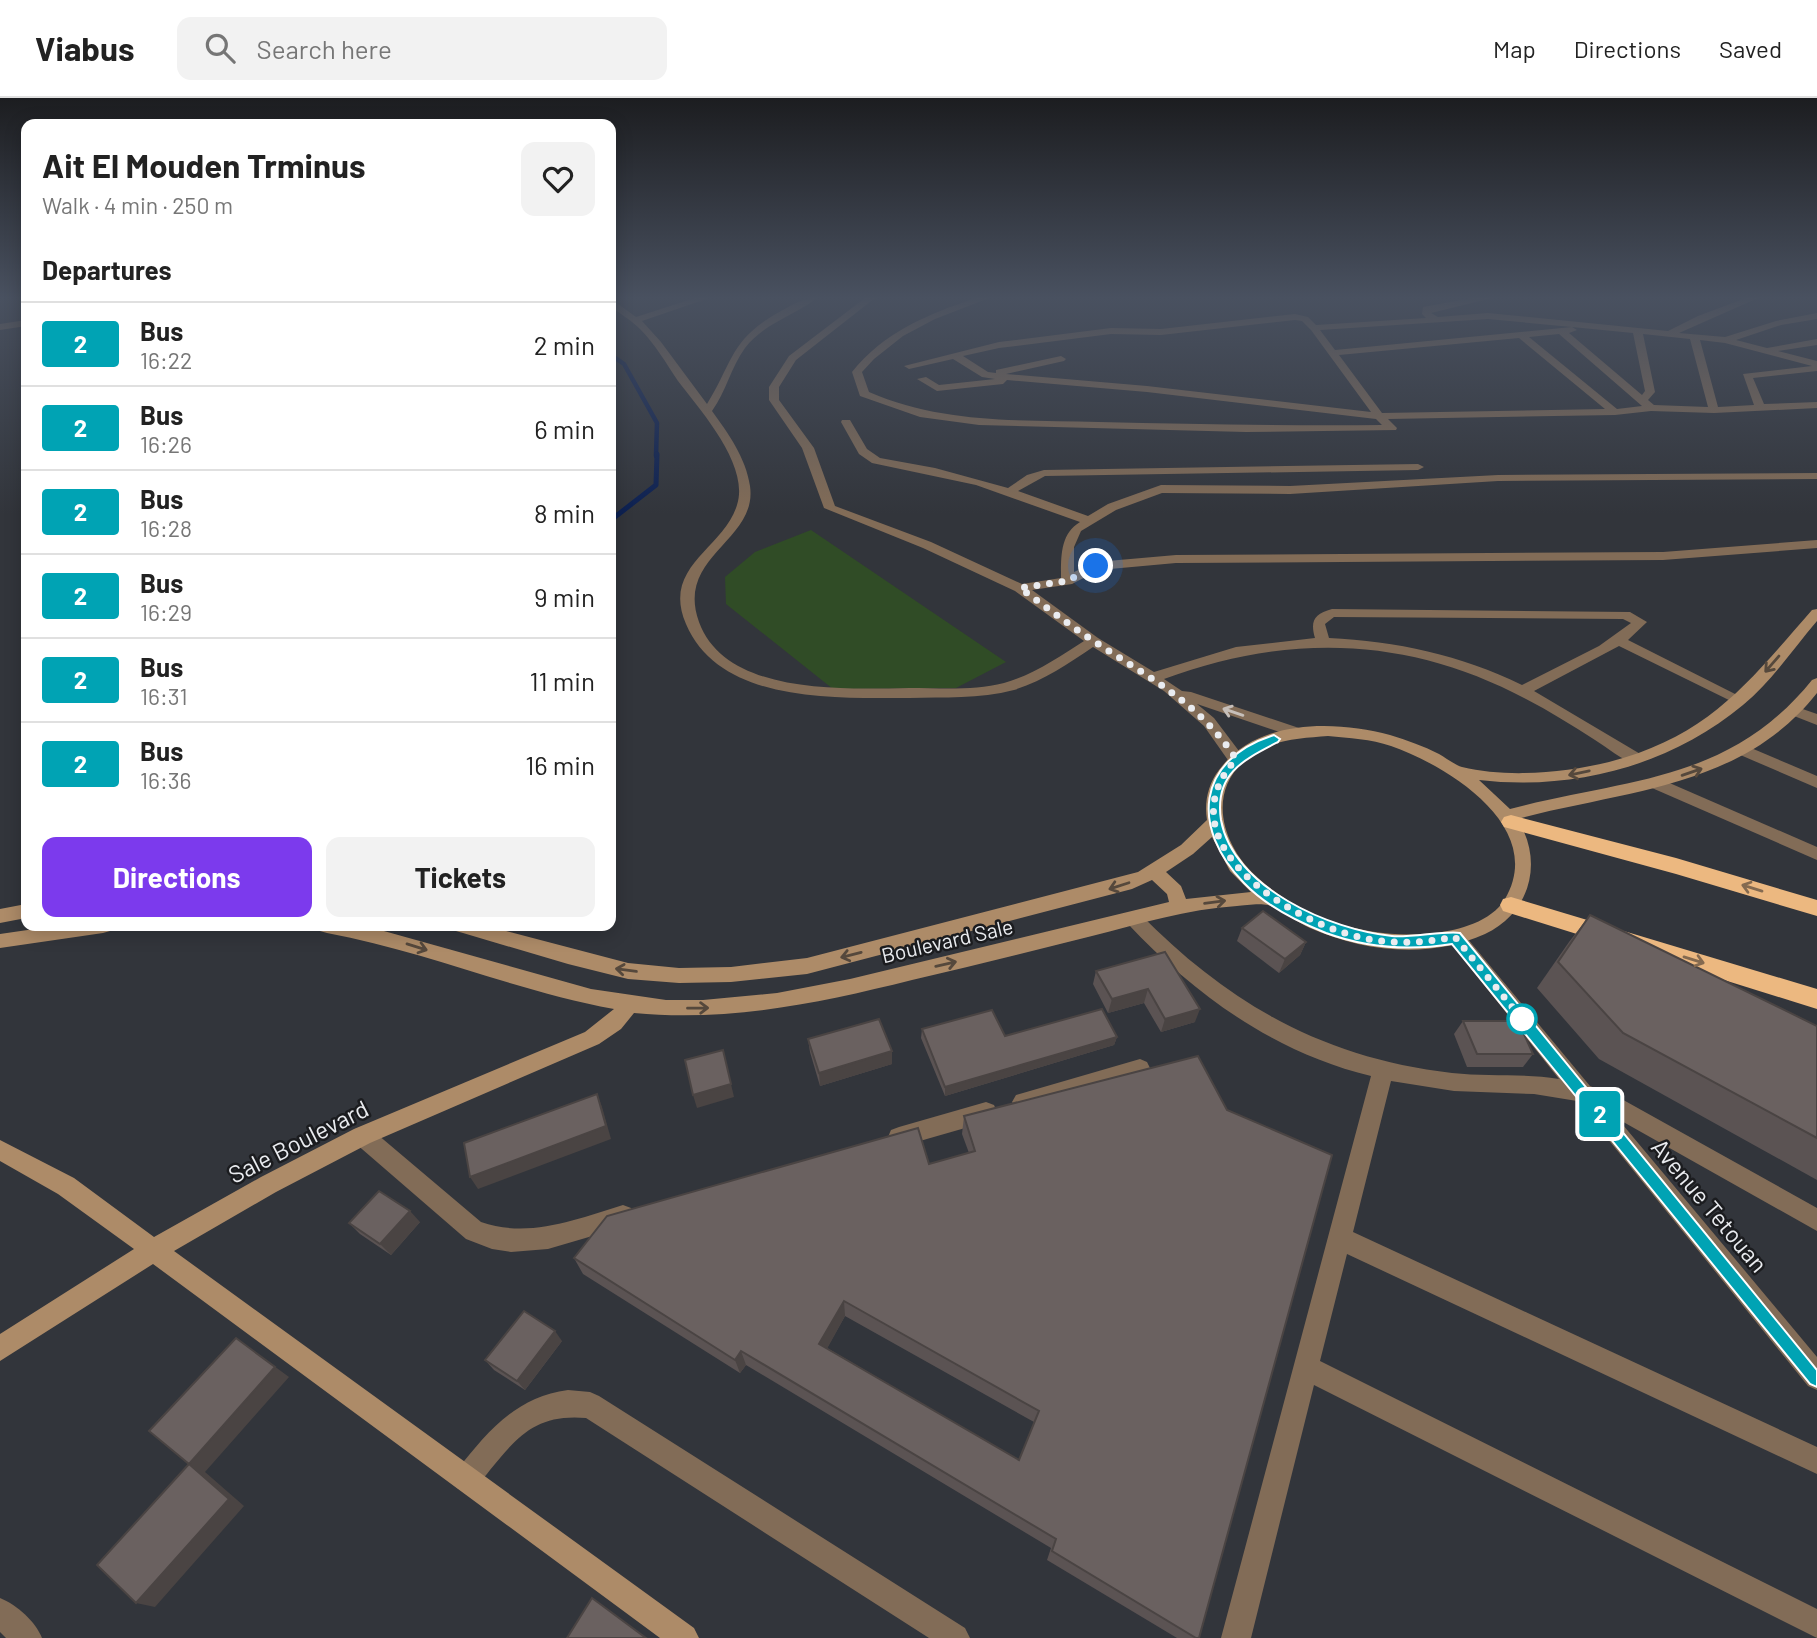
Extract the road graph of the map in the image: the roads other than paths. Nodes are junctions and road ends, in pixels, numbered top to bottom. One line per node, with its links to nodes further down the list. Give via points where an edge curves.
1 (676, 370): 21 (street)
2 (727, 370): 21 (street, via 718,397)
3 (785, 370): 31 (street, via 774,387 774,400 808,448 830,508 928,545)
4 (859, 370): 23 (street, via 864,394 887,406 921,415 1028,425 1392,428)
5 (978, 370): 13 (street)
6 (1010, 370): 13 (street)
7 (1346, 370): 23 (street)
8 (1563, 370): 22 (street)
9 (1607, 370): 16 (street)
10 (1645, 370): 16 (street, via 1650,392)
11 (1703, 370): 20 (street)
12 (1790, 370): 18 (street, via 1747,376)
13 (986, 375): 15 (street)
14 (922, 379): 15 (street, via 937,388)
15 (1016, 379): 23 (street)
16 (1642, 400): 19 (street)
17 (1817, 405): 18 (street)
18 (1760, 407): 20 (street)
19 (1651, 408): 20 (street); 22 (street)
20 (1714, 410)
21 (706, 412): 34 (street, via 725,439 745,484 741,511 699,562 688,598 698,635 725,663 760,680 803,691 967,692 998,690 1026,681)
22 (1615, 412): 23 (street)
23 (1379, 416)
24 (845, 422): 27 (street, via 866,455 880,461)
25 (1418, 467): 27 (street, via 1044,473)
26 (1817, 476): 28 (street, via 1498,478 1290,490 1160,489)
27 (1009, 492): 28 (street)
28 (1089, 521): 30 (street, via 1076,529 1068,547)
29 (1817, 544): 30 (street, via 1662,556 1177,559 1096,566)
30 (1067, 581): 31 (street)
31 (1020, 588): 34 (street)
32 (1817, 612): 40 (street, one-way to 40)
33 (1618, 640): 35 (street, via 1640,622 1625,615 1340,613 1320,619); 39 (street); 40 (street)
34 (1093, 641): 36 (street)
35 (1324, 642): 36 (street, via 1231,651); 39 (street, via 1432,656)
36 (1152, 678): 38 (street)
37 (1817, 682): 41 (street)
38 (1169, 688): 43 (street, one-way to 38); 45 (street, via 1209,722)
39 (1522, 691): 46 (street)
40 (1740, 700): 46 (street, via 1690,736)
41 (1794, 711): 42 (street); 44 (street)
42 (1817, 720)
43 (1297, 733): 45 (street, via 1253,747); 47 (street, via 1362,734 1429,754)
44 (1744, 750): 48 (street); 49 (street, one-way to 44)
45 (1236, 759): 51 (street, via 1217,787)
46 (1636, 759): 47 (street, one-way to 47, via 1536,779)
47 (1459, 771): 50 (street)
48 (1817, 782)
49 (1658, 784): 50 (street, via 1548,805); 52 (street)
50 (1509, 819): 55 (street, via 1521,844 1524,866 1521,887); 57 (highway, one-way to 50)
51 (1215, 822): 53 (street, via 1192,847); 54 (street, via 1233,861)
52 (1817, 854)
53 (1154, 872): 56 (street, via 1175,891); 63 (street, one-way to 63, via 1109,889 807,966 766,972 684,975 605,967)
54 (1272, 898): 56 (street, Boulevard Sale, one-way to 54); 64 (street, via 1319,924 1362,938 1426,942)
55 (1511, 905): 64 (street, via 1478,930); 66 (highway, one-way to 66)
56 (1179, 907): 60 (street, Boulevard Sale)
57 (1817, 908)
58 (21, 912): 59 (street)
59 (0, 916)
60 (1134, 919): 67 (street, Boulevard Sale, one-way to 60, via 708,1008 784,1001); 69 (street, via 1179,965 1236,1009 1305,1046)
61 (69, 931): 65 (street)
62 (353, 931): 67 (street, Boulevard Sale, one-way to 67, via 569,992)
63 (480, 931)
64 (1455, 937): 70 (street, Avenue Tetouan)
65 (0, 941)
66 (1817, 999)
67 (630, 1004): 71 (street, Sale Boulevard, via 592,1038)
68 (1140, 1068): 72 (street)
69 (1382, 1071): 70 (street, via 1455,1083); 76 (street)
70 (1580, 1090): 75 (street); 80 (street, Avenue Tetouan)
71 (363, 1136): 74 (street, via 474,1231 502,1242 537,1241); 77 (street, Sale Boulevard)
72 (874, 1144)
73 (0, 1150): 77 (street, via 66,1186)
74 (648, 1209)
75 (1817, 1220)
76 (1339, 1238): 79 (street); 81 (street)
77 (153, 1250): 78 (street, Sale Boulevard); 82 (street)
78 (0, 1349)
79 (1306, 1367): 84 (street); 88 (street)
80 (1817, 1377)
81 (1817, 1461)
82 (466, 1479): 86 (street); 87 (street, via 506,1430 526,1415 569,1401 590,1405)
83 (0, 1612): 85 (street)
84 (1817, 1624)
85 (27, 1638)
86 (684, 1638)
87 (955, 1638)
88 (1236, 1638)

